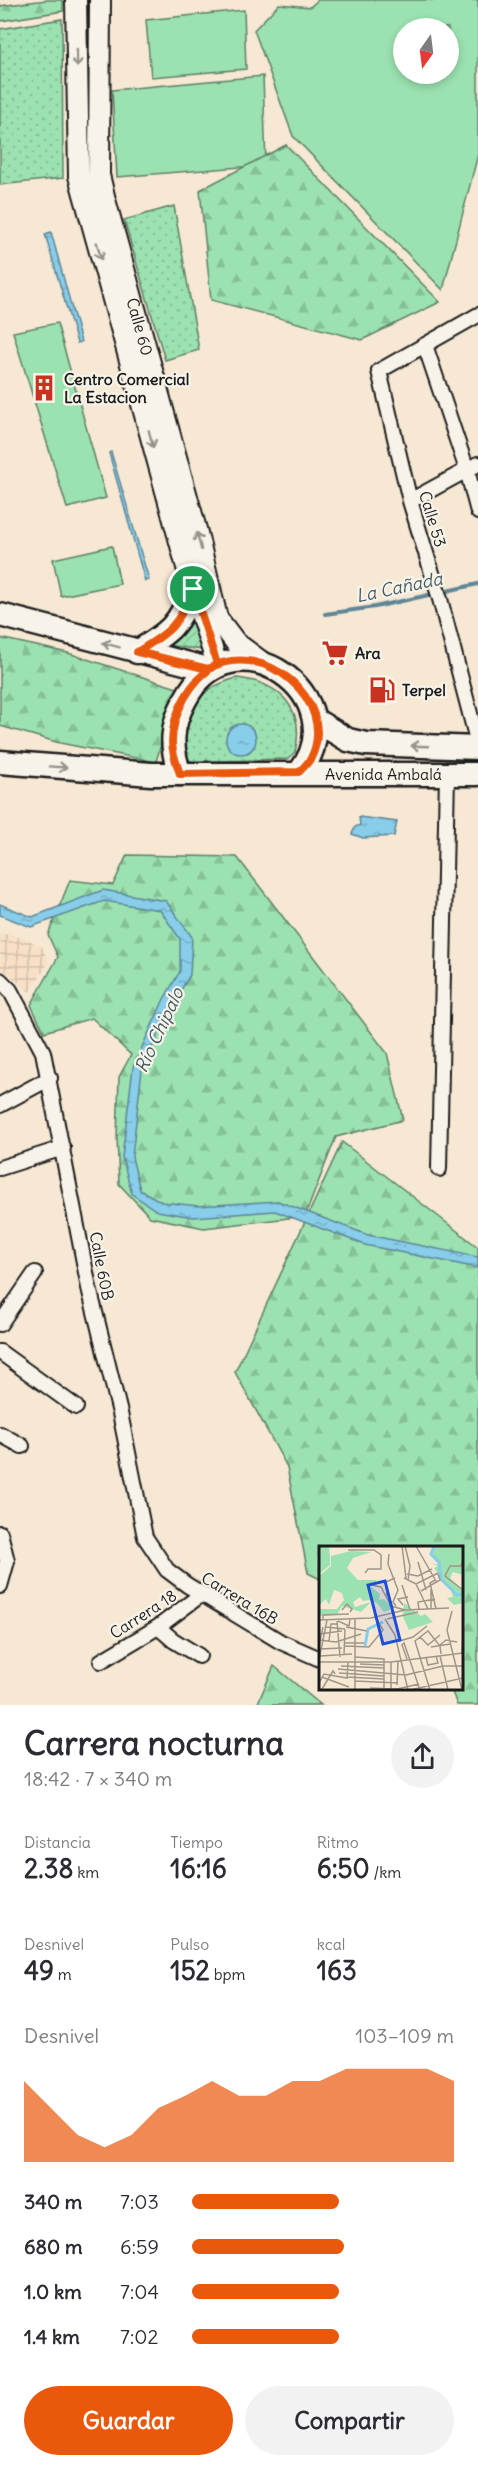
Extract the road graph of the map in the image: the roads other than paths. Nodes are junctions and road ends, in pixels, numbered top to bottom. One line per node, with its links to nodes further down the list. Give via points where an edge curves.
1 (76, 0): 8 (main road, Calle 60, one-way to 8, via 79,176)
2 (100, 0): 11 (main road, Calle 60, one-way to 2, via 236,643 217,618 99,176)
3 (478, 315): 4 (street)
4 (425, 345): 5 (street); 6 (street, Calle 53, via 379,371)
5 (472, 467): 6 (street); 7 (street)
6 (410, 501): 14 (street, Calle 53, via 439,593)
7 (478, 512)
8 (193, 589): 10 (main road, via 182,616 156,641); 12 (main road, Calle 60)
9 (0, 615): 10 (main road, one-way to 9)
10 (137, 652): 12 (main road)
11 (263, 663): 12 (main road, via 233,660); 13 (main road, via 277,668 300,689)
12 (212, 667): 17 (main road, via 187,694 175,721 172,744)
13 (315, 720): 14 (main road, Avenida Ambalá, one-way to 13, via 366,744 348,740); 16 (main road, via 311,758)
14 (478, 746)
15 (0, 762): 17 (main road, Avenida Ambalá, one-way to 17)
16 (299, 772): 17 (main road, Avenida Ambalá); 18 (main road, Avenida Ambalá)
17 (180, 774)
18 (447, 774): 19 (main road, Avenida Ambalá); 25 (street)
19 (478, 774)
20 (5, 985): 21 (street, Calle 60B, via 43,1052)
21 (50, 1078): 22 (street); 23 (street, Calle 60B)
22 (0, 1105)
23 (63, 1148): 24 (street); 33 (street, Calle 60B, via 91,1298 145,1537)
24 (0, 1168)
25 (439, 1169)
26 (35, 1273): 27 (street)
27 (0, 1324)
28 (0, 1352): 29 (street)
29 (76, 1407)
30 (0, 1434): 31 (street)
31 (21, 1446)
32 (3, 1539): 34 (street, via 7,1561)
33 (153, 1552): 35 (street, Carrera 16B, via 167,1570)
34 (0, 1586)
35 (202, 1594): 36 (street, Carrera 18); 38 (street, Carrera 16B, via 281,1642)
36 (158, 1627): 37 (street); 39 (street, Carrera 18)
37 (199, 1656)
38 (319, 1658)
39 (101, 1661)

